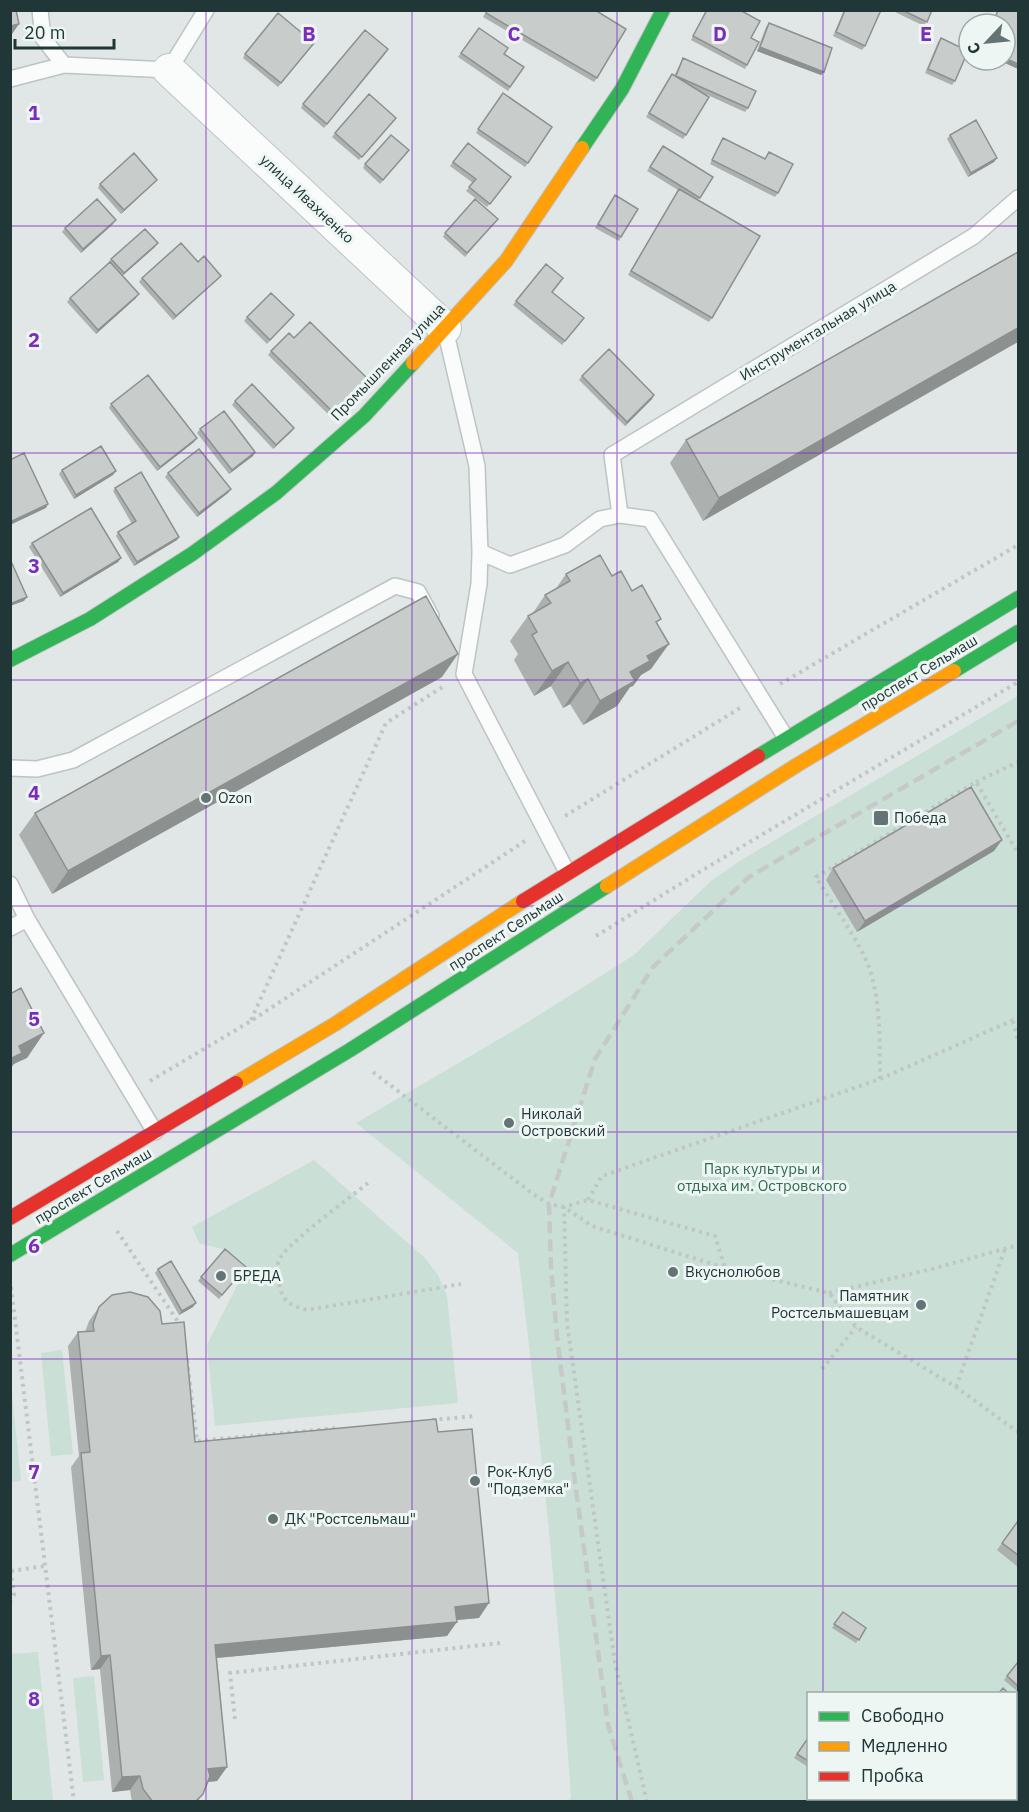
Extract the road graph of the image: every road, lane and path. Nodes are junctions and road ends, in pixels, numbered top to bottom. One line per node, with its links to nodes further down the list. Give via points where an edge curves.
1 (40, 10): 4 (lane, via 43,38)
2 (206, 10): 5 (lane)
3 (663, 10): 8 (main road, Промышленная улица, via 622,89 506,261)
4 (64, 65): 5 (lane); 6 (lane)
5 (169, 70): 8 (street, улица Ивахненко)
6 (10, 79)
7 (1018, 198): 9 (lane, Инструментальная улица, via 974,236 612,455)
8 (445, 328): 11 (lane, via 477,466); 16 (main road, Промышленная улица, via 364,416 276,493 192,554 99,613)
9 (620, 515): 11 (lane, via 600,519 565,545 510,565); 18 (lane, via 650,519)
10 (1018, 544): 18 (path)
11 (480, 552): 17 (lane, via 479,584)
12 (1018, 598): 19 (main road, проспект Сельмаш)
13 (1018, 632): 33 (main road, проспект Сельмаш, via 797,765)
14 (441, 633): 21 (lane, via 418,592 395,586 73,760 37,769)
15 (452, 653): 17 (lane)
16 (10, 660)
17 (464, 674): 23 (lane); 30 (path, via 386,723)
18 (759, 696): 19 (lane); 23 (path)
19 (786, 738): 25 (main road, проспект Сельмаш)
20 (1018, 762): 22 (path)
21 (10, 768)
22 (976, 782): 24 (path); 34 (path, via 816,877 866,960 873,980)
23 (544, 828): 25 (lane); 30 (path)
24 (1018, 854)
25 (567, 872): 36 (main road, проспект Сельмаш, via 335,1024)
26 (10, 884): 27 (lane)
27 (27, 919): 28 (lane); 35 (lane)
28 (10, 928)
29 (1018, 1018): 31 (path)
30 (251, 1021): 35 (path)
31 (1013, 1021): 32 (path); 34 (path)
32 (1018, 1041)
33 (350, 1050): 39 (path, via 375,1074 533,1194 549,1204); 44 (main road, проспект Сельмаш)
34 (880, 1079): 38 (path, via 602,1176)
35 (132, 1092): 36 (lane)
36 (155, 1132): 40 (main road, проспект Сельмаш)
37 (368, 1183): 46 (path, via 280,1258 280,1292 290,1305 307,1310)
38 (588, 1200): 39 (path); 45 (path, via 716,1236)
39 (564, 1207): 45 (path, via 592,1226); 65 (path, via 567,1323 615,1663)
40 (10, 1218)
41 (116, 1229): 50 (path)
42 (1018, 1245): 43 (path)
43 (1006, 1249): 48 (path); 53 (path)
44 (10, 1255)
45 (725, 1268): 48 (path)
46 (461, 1284)
47 (10, 1286): 59 (path)
48 (830, 1293): 49 (path)
49 (856, 1327): 52 (path); 53 (path)
50 (184, 1330)
51 (186, 1353): 56 (path, via 197,1441)
52 (822, 1369)
53 (956, 1387): 57 (path)
54 (476, 1416): 55 (path)
55 (429, 1420)
56 (348, 1427)
57 (1018, 1432)
58 (10, 1563): 60 (path)
59 (45, 1566): 60 (path); 64 (path)
60 (11, 1572): 61 (path, via 14,1595)
61 (10, 1600)
62 (500, 1643): 63 (path, via 230,1673)
63 (235, 1719)
64 (74, 1802)
65 (647, 1802)

